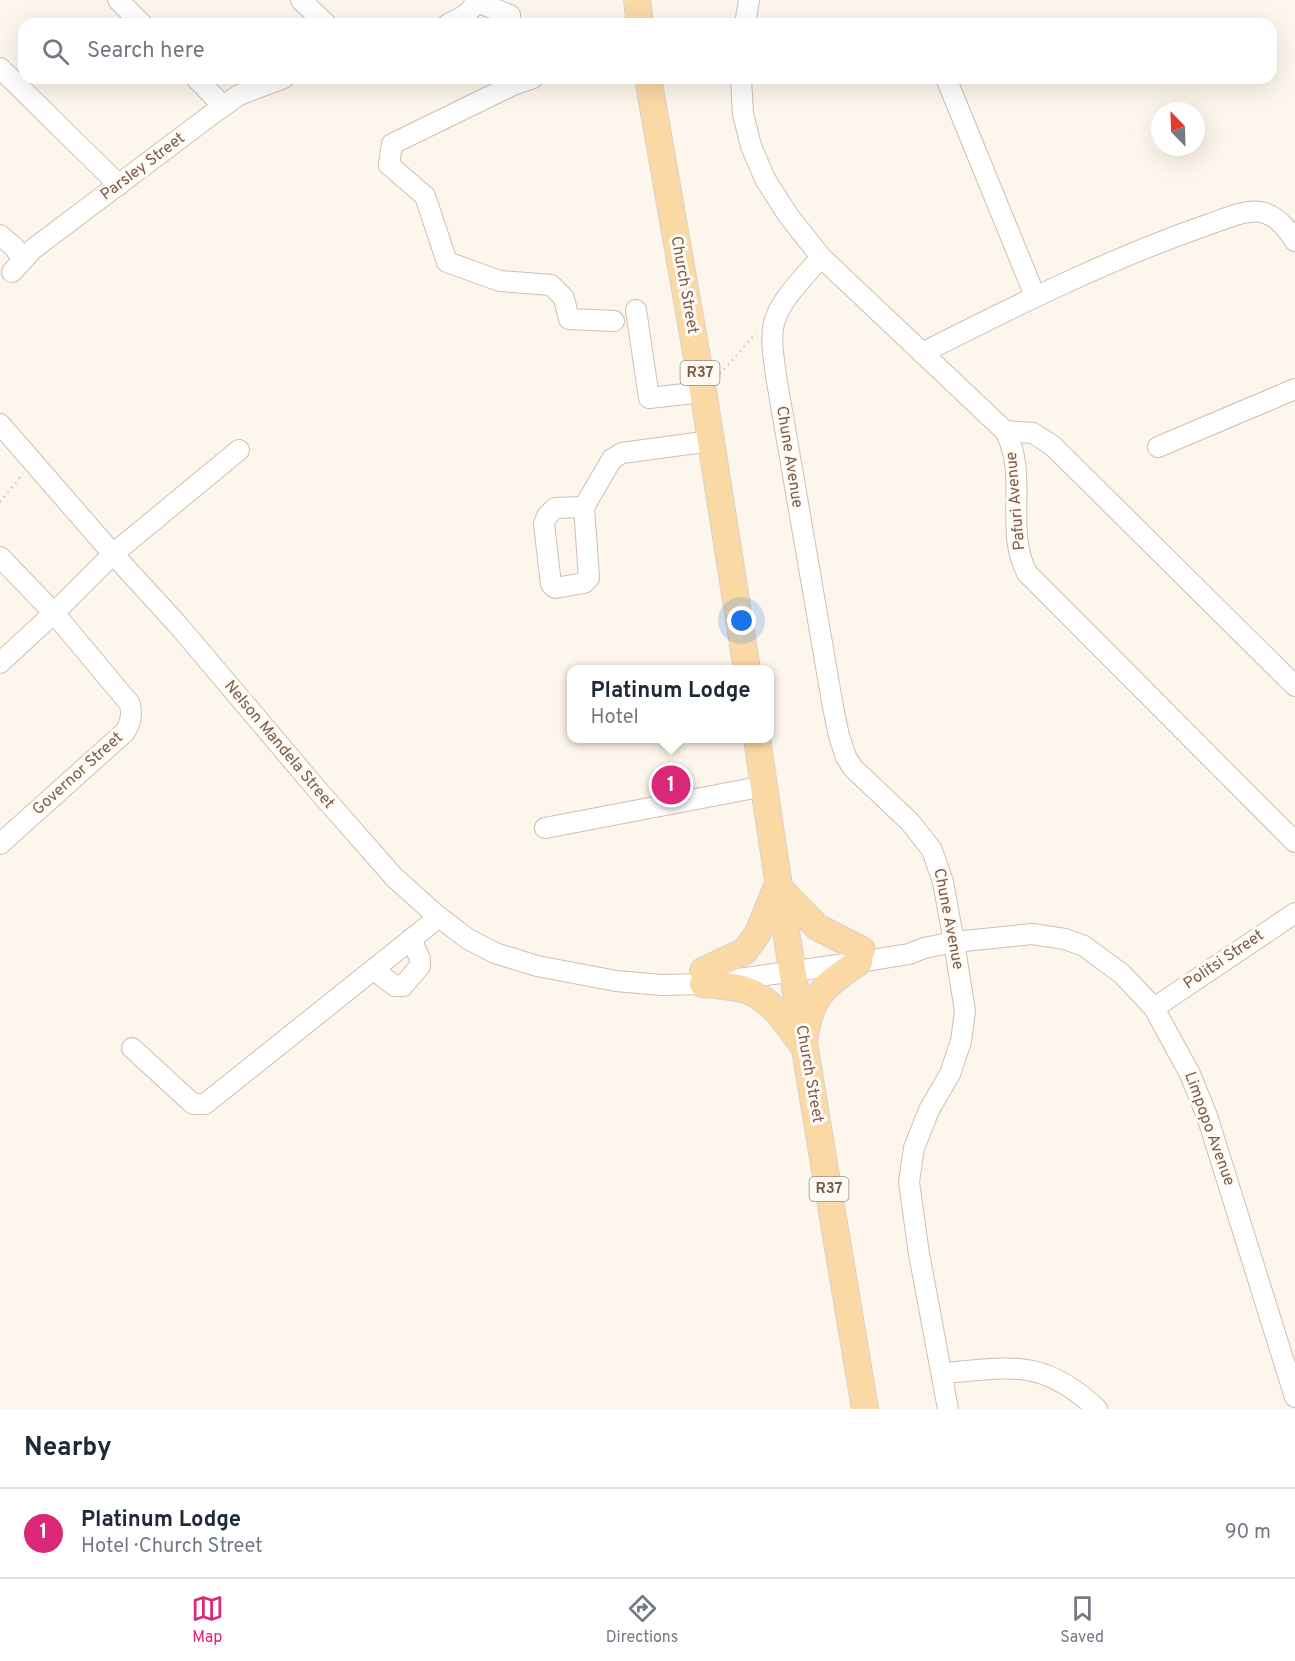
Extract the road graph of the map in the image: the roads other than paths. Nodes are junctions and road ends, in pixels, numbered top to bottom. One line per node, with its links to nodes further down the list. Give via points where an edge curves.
1 (118, 0): 7 (street)
2 (302, 0): 8 (street)
3 (637, 0): 10 (main road)
4 (749, 0): 11 (street)
5 (476, 1): 6 (street); 9 (street)
6 (510, 15)
7 (136, 18)
8 (320, 18)
9 (460, 18)
10 (639, 18)
11 (746, 18)
12 (0, 69): 20 (street)
13 (202, 84): 19 (street)
14 (267, 84): 19 (street, Parsley Street)
15 (516, 84): 26 (street, via 392,144 389,165 425,196 447,262 500,281 551,285 564,298 569,319)
16 (649, 84): 28 (main road, Church Street / R37)
17 (741, 84): 23 (street, Pafuri Avenue, via 743,114 765,179)
18 (948, 84): 24 (street)
19 (224, 106): 20 (street, Parsley Street)
20 (119, 185): 21 (street, Parsley Street, via 17,265 14,247)
21 (0, 235)
22 (1295, 240): 24 (street, via 1273,217 1260,212 1244,213)
23 (821, 257): 27 (street, Pafuri Avenue); 51 (street, Chune Avenue, via 780,308 772,340 839,736 853,768 910,822 932,850 943,882)
24 (1035, 296): 27 (street)
25 (636, 309): 28 (street, via 649,398)
26 (614, 321)
27 (922, 353): 31 (street, Pafuri Avenue)
28 (710, 385): 32 (main road, Church Street / R37)
29 (1295, 389): 33 (street)
30 (0, 424): 36 (street, Nelson Mandela Street)
31 (1005, 431): 41 (street, via 1033,433 1053,446); 45 (street, Pafuri Avenue, via 1015,464 1018,548 1027,573)
32 (711, 441): 35 (street, via 618,455); 40 (main road, Church Street / R37)
33 (1158, 447)
34 (239, 450): 36 (street)
35 (584, 507)
36 (113, 554): 38 (street); 49 (street, Nelson Mandela Street, via 394,877)
37 (0, 557): 38 (street, Governor Street)
38 (54, 613): 39 (street); 46 (street, Governor Street, via 130,704 130,723 126,732)
39 (0, 663)
40 (746, 665)
41 (1295, 686)
42 (758, 743): 43 (main road, Church Street / R37)
43 (764, 786): 44 (street); 47 (main road, Church Street / R37)
44 (545, 828)
45 (1295, 842)
46 (0, 844)
47 (779, 886): 52 (main road, via 817,927); 53 (main road, Church Street / R37); 55 (main road, via 758,933 745,951)
48 (1295, 913): 56 (street, Politsi Street)
49 (439, 917): 50 (street); 55 (street, Nelson Mandela Street, via 495,953 537,966 662,985)
50 (411, 939): 54 (street); 54 (street, via 420,966 403,986 395,986)
51 (954, 942): 52 (street, Limpopo Avenue, via 909,954); 56 (street, Limpopo Avenue, via 1032,934 1065,939 1084,946 1122,974); 59 (street, Chune Avenue, via 965,1011 961,1041 950,1074 929,1110 914,1148 909,1182)
52 (860, 956): 53 (street, Limpopo Avenue); 57 (main road, via 815,1001)
53 (792, 966): 55 (street, Nelson Mandela Street); 57 (main road, Church Street / R37)
54 (374, 970): 58 (street, via 205,1104 193,1104)
55 (703, 977): 57 (main road, via 757,995 784,1019)
56 (1154, 1008): 60 (street, Limpopo Avenue, via 1190,1074 1207,1116)
57 (803, 1047): 61 (main road, Church Street / R37)
58 (132, 1048)
59 (942, 1373): 62 (street, Chune Avenue); 63 (street, via 1013,1368 1038,1371 1062,1381)
60 (1295, 1397)
61 (863, 1408)
62 (948, 1409)
63 (1097, 1409)

